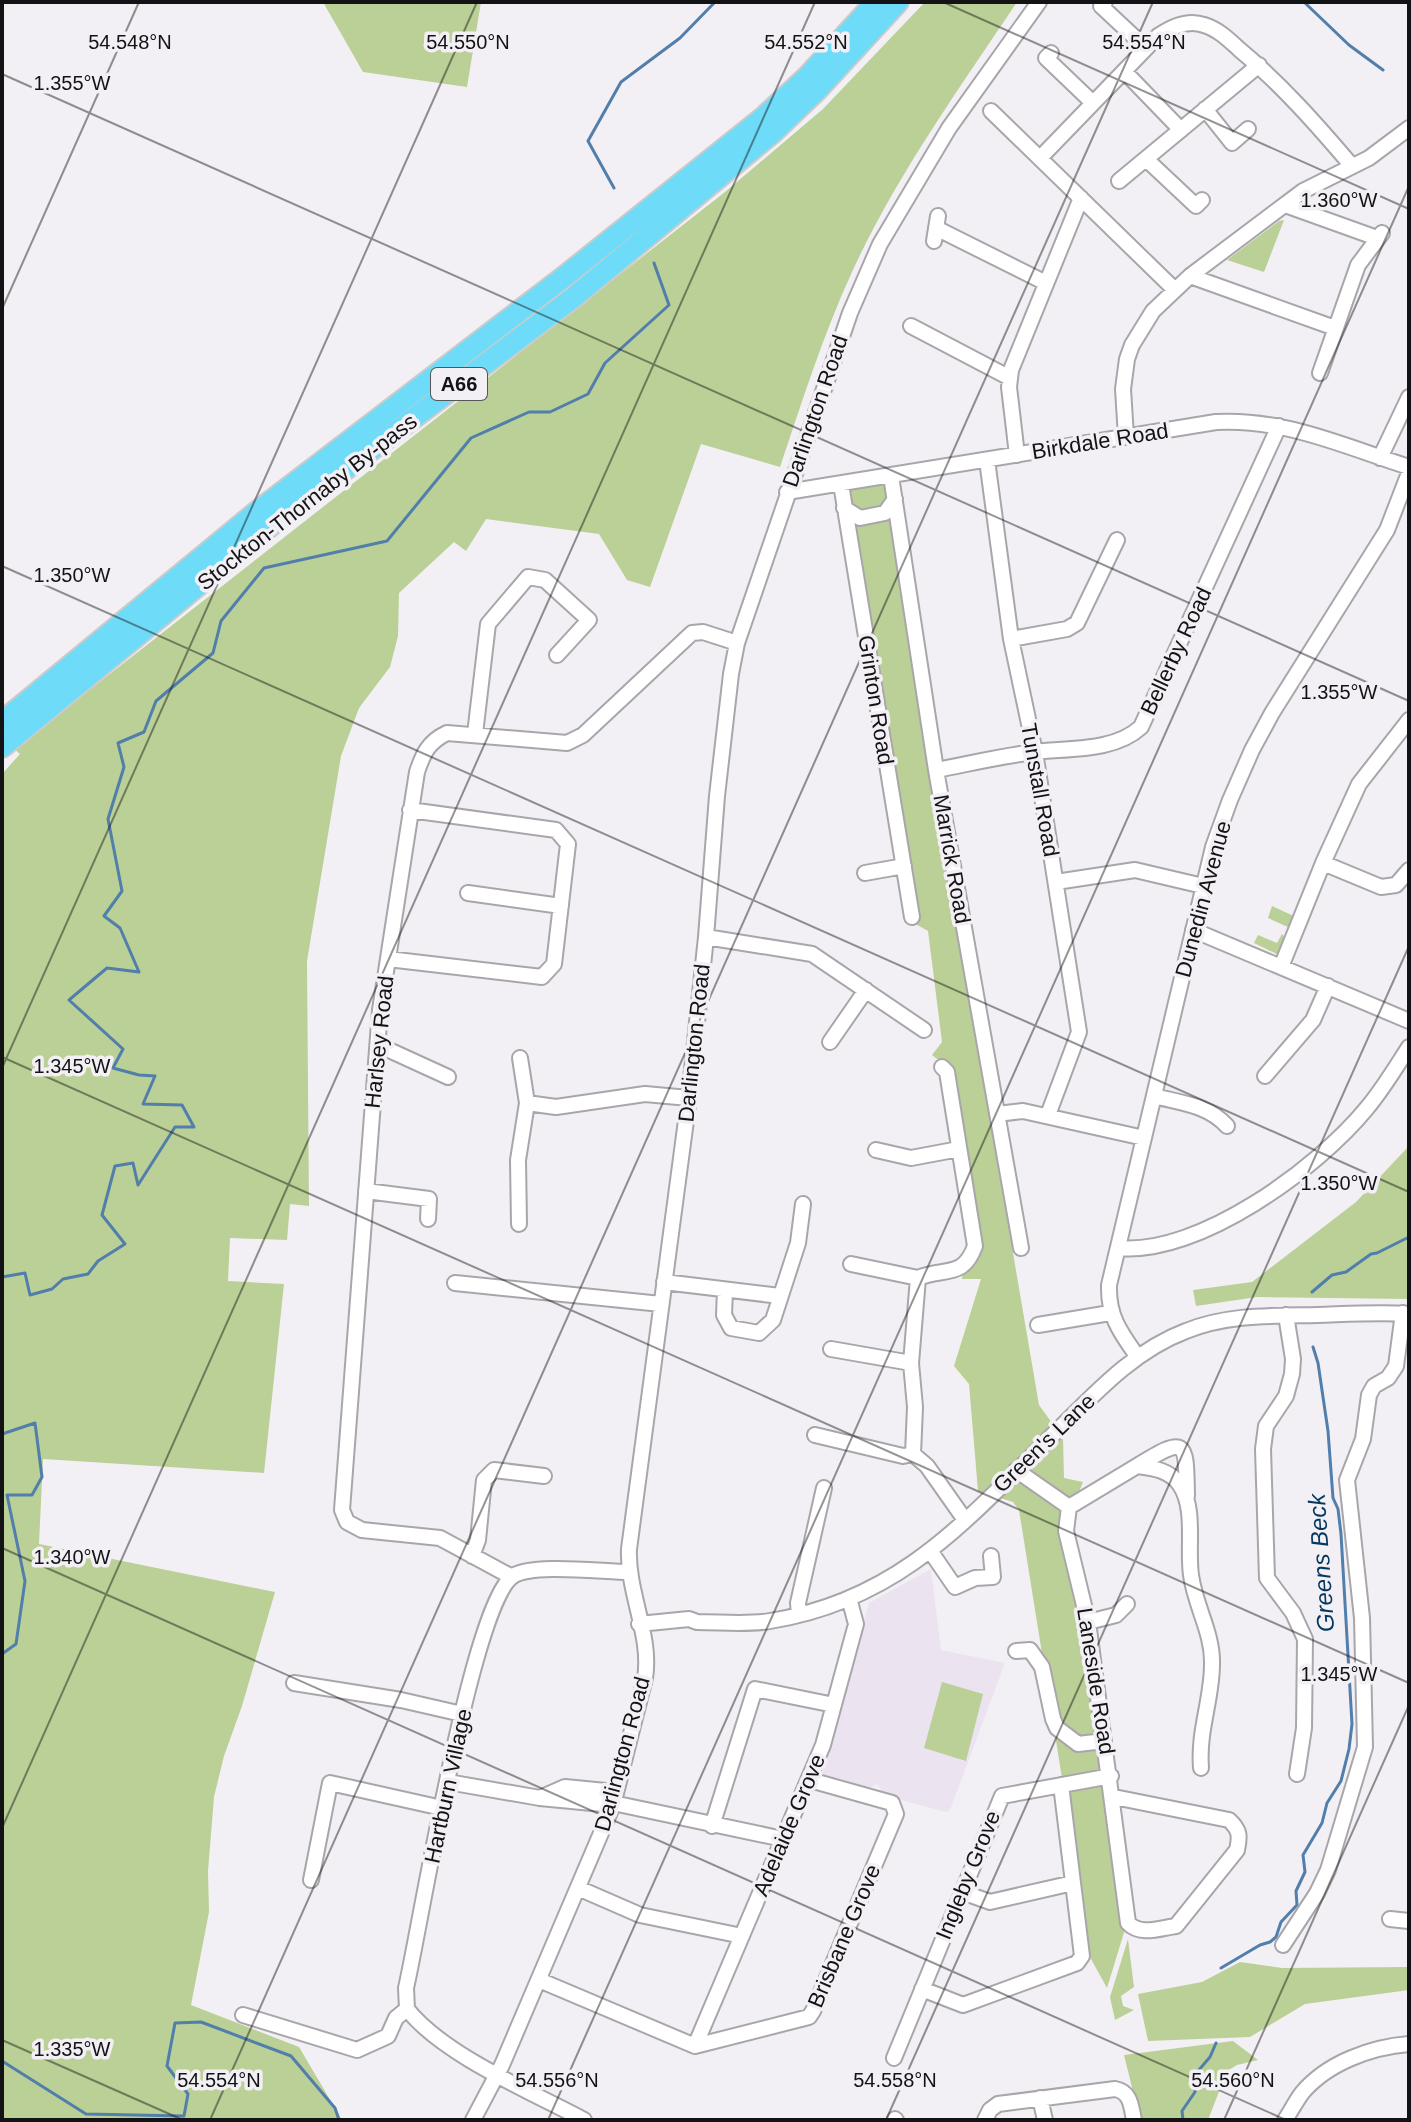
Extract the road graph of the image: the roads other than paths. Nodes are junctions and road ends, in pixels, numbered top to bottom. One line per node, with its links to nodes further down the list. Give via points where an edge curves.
1 (876, 2): 47 (highway, Stockton-Thornaby By-pass / A66, via 764,117 258,511)
2 (898, 2): 49 (highway, Stockton-Thornaby By-pass / A66, via 772,133 574,297 270,526)
3 (1039, 2): 39 (street, Darlington Road, via 949,128 880,244)
4 (1105, 2): 5 (street, via 1101,6)
5 (1146, 48): 7 (street, via 1167,30 1191,22 1216,30); 8 (street)
6 (1051, 53): 9 (street, via 1046,58)
7 (1259, 65): 10 (street); 17 (street)
8 (1124, 71): 9 (street); 14 (street)
9 (1093, 103): 15 (street)
10 (1205, 109): 13 (street, via 1232,143); 14 (street)
11 (992, 116): 15 (street)
12 (1409, 128): 17 (street)
13 (1248, 129)
14 (1181, 130): 16 (street)
15 (1040, 158): 19 (street)
16 (1146, 159): 18 (street); 20 (street, via 1196,206)
17 (1352, 166): 21 (street)
18 (1119, 181)
19 (1081, 198): 24 (street); 25 (street)
20 (1202, 200)
21 (1285, 205): 23 (street); 27 (street, via 1380,236 1358,265)
22 (936, 228): 24 (street)
23 (1190, 276): 25 (street); 27 (street)
24 (1046, 283): 29 (street)
25 (1174, 289): 32 (street, via 1132,345 1123,389)
26 (911, 326): 29 (street)
27 (1335, 328): 28 (street)
28 (1320, 373)
29 (1010, 378): 33 (street)
30 (1409, 397): 34 (street)
31 (1279, 426): 32 (street, Birkdale Road, via 1216,422); 34 (street, Birkdale Road); 50 (street, Bellerby Road, via 1141,727 1121,739)
32 (1126, 437): 33 (street, Birkdale Road)
33 (1017, 455): 35 (street, Birkdale Road)
34 (1380, 458): 36 (street, Birkdale Road)
35 (987, 460): 37 (street, Birkdale Road); 43 (street, Tunstall Road)
36 (1409, 470): 58 (street, Dunedin Avenue, via 1387,530 1252,750)
37 (891, 476): 38 (street, Birkdale Road); 40 (street, Marrick Road)
38 (841, 484): 39 (street, Birkdale Road); 41 (street, Grinton Road)
39 (787, 492): 44 (street, Darlington Road)
40 (895, 499): 41 (street, via 885,513 860,518); 51 (street, Marrick Road)
41 (844, 508): 54 (street, Grinton Road)
42 (1117, 540): 43 (street, via 1077,623)
43 (1011, 639): 50 (street, Tunstall Road)
44 (737, 643): 48 (street, Harlsey Road, via 692,633 583,735 567,743); 63 (street, Darlington Road)
45 (557, 655): 48 (street, via 589,620 545,580 528,577 488,624)
46 (1409, 720): 53 (street, via 1359,784)
47 (2, 722)
48 (475, 734): 52 (street, Harlsey Road, via 447,733 434,739 422,754)
49 (2, 747)
50 (1035, 752): 51 (street, Bellerby Road); 57 (street, Tunstall Road)
51 (936, 770): 80 (street, Marrick Road)
52 (410, 810): 60 (street, via 556,830 568,844); 64 (street, Harlsey Road)
53 (1323, 863): 55 (street, via 1381,887 1396,885); 65 (street)
54 (904, 866): 56 (street); 61 (street, Grinton Road)
55 (1409, 870)
56 (865, 873)
57 (1056, 882): 58 (street, via 1135,870); 81 (street, Tunstall Road, via 1079,1032)
58 (1203, 886): 62 (street, Dunedin Avenue)
59 (468, 893): 60 (street)
60 (561, 906): 64 (street, via 554,964 542,977)
61 (916, 909)
62 (1193, 930): 65 (street); 77 (street, Dunedin Avenue)
63 (706, 937): 67 (street, via 812,954); 78 (street, Darlington Road)
64 (388, 959): 71 (street, Harlsey Road)
65 (1281, 967): 66 (street)
66 (1328, 986): 68 (street); 75 (street, via 1313,1020)
67 (866, 990): 69 (street); 70 (street)
68 (1409, 1021)
69 (924, 1030)
70 (830, 1042)
71 (378, 1045): 76 (street); 86 (street, Harlsey Road)
72 (1409, 1047): 91 (street, via 1367,1108 1289,1182 1182,1238 1135,1250)
73 (520, 1058): 79 (street)
74 (942, 1067): 84 (street)
75 (1265, 1076)
76 (448, 1077)
77 (1154, 1096): 82 (street, via 1204,1108); 83 (street, Dunedin Avenue)
78 (689, 1098): 79 (street, via 645,1094 556,1107); 94 (street, Darlington Road)
79 (527, 1103): 89 (street, via 518,1160)
80 (997, 1114): 81 (street); 90 (street, Marrick Road)
81 (1048, 1115): 83 (street)
82 (1227, 1126)
83 (1144, 1138): 91 (street, Dunedin Avenue)
84 (959, 1149): 85 (street, via 911,1158); 93 (street, via 975,1246 970,1261 956,1271)
85 (876, 1150)
86 (366, 1191): 88 (street, via 429,1199); 118 (street, Harlsey Road, via 342,1510 347,1522 362,1530 440,1538)
87 (803, 1204): 97 (street, via 798,1243)
88 (428, 1219)
89 (519, 1224)
90 (1018, 1244)
91 (1118, 1248): 99 (street, Dunedin Avenue, via 1109,1285)
92 (851, 1264): 93 (street)
93 (918, 1278): 105 (street)
94 (664, 1282): 96 (street); 98 (street, Darlington Road)
95 (455, 1283): 98 (street)
96 (725, 1291): 97 (street); 97 (street, via 724,1315 731,1328 759,1333 773,1320)
97 (780, 1296)
98 (661, 1304): 120 (street, Darlington Road)
99 (1110, 1313): 102 (street); 104 (street)
100 (1406, 1314): 101 (street, Green's Lane); 109 (street, via 1396,1366 1369,1395)
101 (1286, 1315): 104 (street, Green's Lane, via 1209,1323); 134 (street, via 1292,1374 1263,1441 1271,1567 1267,1578 1305,1639 1304,1728)
102 (1038, 1325)
103 (831, 1349): 105 (street)
104 (1137, 1356): 111 (street, Green's Lane)
105 (911, 1363): 108 (street)
106 (815, 1435): 108 (street)
107 (1344, 1446): 109 (street)
108 (913, 1454): 116 (street)
109 (1359, 1454): 152 (street, via 1347,1480 1369,1651 1365,1747 1328,1870)
110 (1137, 1466): 114 (street, via 1166,1473); 114 (street, via 1170,1446 1183,1450); 115 (street)
111 (1016, 1470): 115 (street); 116 (street, Green's Lane)
112 (544, 1476): 118 (street, via 494,1470 484,1480)
113 (824, 1488): 124 (street)
114 (1187, 1498): 135 (street, via 1191,1575 1212,1664)
115 (1069, 1507): 126 (street, Laneside Road, via 1066,1531)
116 (965, 1520): 117 (street, Green's Lane)
117 (931, 1552): 119 (street, via 949,1590 975,1578 993,1577); 122 (street, Green's Lane)
118 (472, 1556): 121 (street, Harlsey Road)
119 (991, 1556)
120 (629, 1572): 121 (street, via 545,1570); 127 (street, Darlington Road)
121 (512, 1577): 132 (street, Hartburn Village, via 491,1609)
122 (849, 1598): 124 (street, Green's Lane); 131 (street, Adelaide Grove, via 856,1624)
123 (1127, 1604): 126 (street, via 1116,1615)
124 (799, 1615): 125 (street, Green's Lane, via 767,1622)
125 (697, 1622): 127 (street, Green's Lane); 128 (street, Green's Lane)
126 (1088, 1622): 133 (street, Laneside Road)
127 (639, 1624): 128 (street, Darlington Road)
128 (642, 1639): 141 (street, Darlington Road, via 647,1668)
129 (1027, 1648): 133 (street, via 1042,1667 1057,1728 1078,1744)
130 (294, 1683): 132 (street)
131 (834, 1705): 137 (street, Adelaide Grove); 143 (street, via 755,1689)
132 (462, 1714): 138 (street, Hartburn Village)
133 (1104, 1741): 136 (street, Laneside Road)
134 (1294, 1766)
135 (1201, 1768)
136 (1111, 1776): 139 (street, Ingleby Grove); 140 (street, Laneside Road)
137 (810, 1780): 144 (street, Adelaide Grove); 158 (street, Brisbane Grove, via 892,1803 896,1814 813,2011 809,2017)
138 (448, 1782): 141 (street, via 540,1798 565,1787); 142 (street, Hartburn Village)
139 (1061, 1785): 146 (street); 148 (street, Ingleby Grove, via 1002,1796)
140 (1114, 1797): 140 (street, Laneside Road, via 1229,1820 1237,1827 1237,1850 1176,1926 1141,1930 1128,1923)
141 (614, 1800): 143 (street); 147 (street, Darlington Road)
142 (442, 1808): 145 (street, via 330,1783); 155 (street, Hartburn Village, via 406,1988)
143 (712, 1826): 144 (street)
144 (783, 1839): 151 (street, Adelaide Grove)
145 (311, 1880)
146 (1073, 1883): 148 (street, via 990,1902); 154 (street, via 1082,1956 1077,1963 963,2005)
147 (578, 1888): 151 (street, via 640,1915); 153 (street, Darlington Road)
148 (962, 1892): 154 (street, Ingleby Grove)
149 (1390, 1919): 150 (street)
150 (1409, 1921)
151 (742, 1936): 158 (street, Adelaide Grove)
152 (1283, 1945)
153 (539, 1980): 158 (street); 160 (street, Darlington Road)
154 (922, 1989): 159 (street, Ingleby Grove)
155 (407, 2009): 156 (street, via 388,2036 357,2050); 160 (street, via 429,2031)
156 (243, 2015)
157 (1409, 2044): 167 (street, via 1337,2065 1303,2092)
158 (695, 2046)
159 (894, 2058)
160 (497, 2075): 162 (street, Darlington Road); 163 (street)
161 (1040, 2098): 164 (street, via 998,2104); 165 (street); 166 (street, via 1121,2090 1129,2098)
162 (473, 2120)
163 (584, 2120)
164 (985, 2120)
165 (1045, 2120)
166 (1134, 2120)
167 (1285, 2120)

